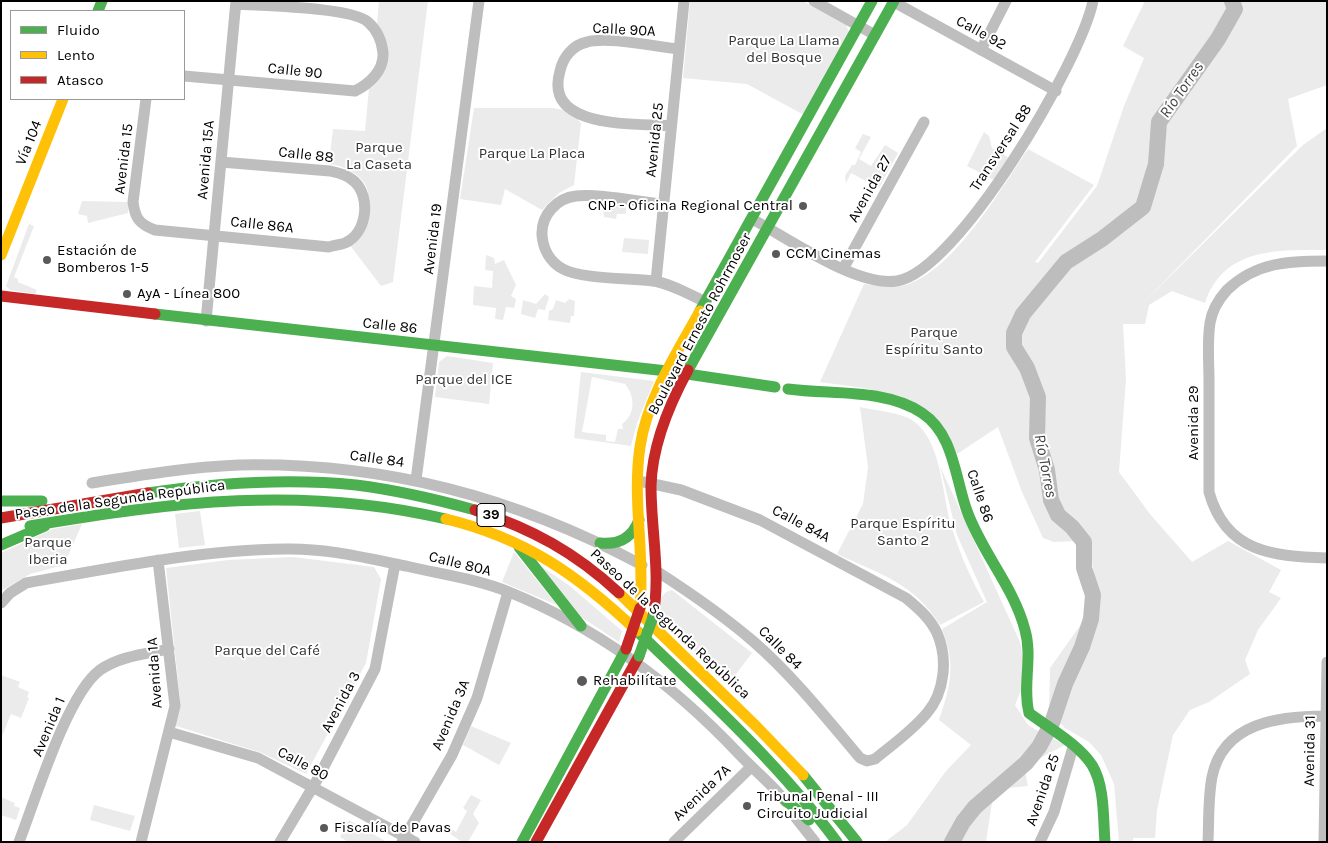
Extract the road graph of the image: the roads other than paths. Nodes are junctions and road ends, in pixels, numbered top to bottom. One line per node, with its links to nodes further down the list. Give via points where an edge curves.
1 (479, 1): 34 (street, Avenida 19)
2 (684, 1): 11 (street, Avenida 25)
3 (814, 1): 9 (street)
4 (872, 1): 9 (main road, Boulevard Ernesto Rohrmoser)
5 (1006, 1): 12 (street)
6 (1093, 1): 15 (street, Transversal 88, via 1080,43)
7 (893, 2): 10 (main road, Boulevard Ernesto Rohrmoser); 12 (street, Calle 92)
8 (236, 3): 14 (street, Avenida 15A); 14 (street, Calle 90, via 345,13 368,21 378,35 383,55 377,74 367,85 355,91)
9 (859, 25): 10 (street); 23 (main road, Boulevard Ernesto Rohrmoser)
10 (875, 35): 25 (main road, Boulevard Ernesto Rohrmoser)
11 (679, 49): 19 (street, Avenida 25); 19 (street, Calle 90A, via 587,42 572,50 562,61 558,78 560,94 579,116)
12 (981, 50): 15 (street, Calle 92)
13 (185, 76): 14 (street, Calle 90)
14 (228, 79): 20 (street, Avenida 15A)
15 (1056, 91): 29 (street, Transversal 88, via 984,203 922,271 897,281 868,279)
16 (63, 100): 27 (main road, Vía 104)
17 (146, 100): 24 (street, Avenida 15, via 133,202)
18 (924, 122): 29 (street, Avenida 27)
19 (672, 126): 21 (street, Avenida 25)
20 (221, 162): 22 (street, Calle 88, via 345,175 362,191); 26 (street, Avenida 15A)
21 (663, 204): 30 (street, Avenida 25); 30 (street, via 577,195 566,198 550,210 542,231 547,254 563,269)
22 (365, 210): 26 (street, Calle 86A, via 362,225 354,236 329,247)
23 (752, 219): 25 (street); 32 (main road, Boulevard Ernesto Rohrmoser)
24 (139, 221): 26 (street, Calle 86A, via 155,230)
25 (770, 228): 29 (street); 35 (main road, Boulevard Ernesto Rohrmoser)
26 (215, 235): 33 (street, Avenida 15A)
27 (1, 255)
28 (1327, 261): 54 (street, Avenida 29, via 1285,262 1251,272 1219,298 1210,323 1209,492 1221,521 1243,542 1285,557)
29 (843, 269)
30 (656, 281): 32 (street)
31 (1, 296): 33 (main road, Calle 86)
32 (706, 302): 36 (main road, Boulevard Ernesto Rohrmoser)
33 (206, 321): 34 (main road, Calle 86)
34 (434, 346): 36 (main road, Calle 86); 41 (street, Avenida 19)
35 (695, 359): 37 (main road, Boulevard Ernesto Rohrmoser); 38 (main road, via 697,370)
36 (667, 371): 37 (main road, Calle 86); 42 (main road, Boulevard Ernesto Rohrmoser, via 640,445)
37 (686, 374): 38 (main road, Calle 86); 44 (main road, Boulevard Ernesto Rohrmoser, via 662,425 655,450)
38 (709, 377): 39 (main road, Calle 86)
39 (775, 387)
40 (788, 389): 69 (main road, Calle 86, via 885,400 912,408 933,424 946,445 980,540 1022,622 1030,660 1026,706 1035,720)
41 (416, 480): 43 (street, Calle 84, via 346,469 275,465 204,468); 52 (street, Calle 84, via 520,509)
42 (638, 480): 44 (street, Calle 84A); 48 (main road, Boulevard Ernesto Rohrmoser)
43 (92, 482)
44 (652, 484): 58 (main road, Boulevard Ernesto Rohrmoser); 70 (street, Calle 84A, via 681,490 760,520 906,598 923,611 937,632 943,654 939,693 929,712 875,759)
45 (94, 500): 46 (main road); 47 (main road, Paseo de la Segunda República / 39); 85 (main road, Paseo de la Segunda República / 39, via 233,482 320,482 370,487 454,503 532,532 564,549 620,594 769,738)
46 (1, 501)
47 (1, 518)
48 (639, 518): 52 (main road, via 634,532 622,541); 57 (main road, Boulevard Ernesto Rohrmoser)
49 (54, 522): 50 (main road, Paseo de la Segunda República / 39); 51 (main road, Paseo de la Segunda República / 39, via 194,503 277,498 323,500 409,511 450,519); 53 (main road)
50 (1, 531)
51 (513, 540): 62 (main road); 84 (main road, Paseo de la Segunda República / 39, via 552,561 610,605 753,744 789,782)
52 (600, 543): 57 (street, Calle 84)
53 (1, 546)
54 (1327, 558)
55 (158, 560): 56 (street, Calle 80A, via 221,551 288,549 341,552); 60 (street, Calle 80A, via 26,584 10,593); 63 (street, Avenida 1A)
56 (395, 564): 59 (street, Calle 80A); 73 (street, Avenida 3, via 375,669)
57 (642, 565): 61 (main road, via 649,572); 64 (main road, Boulevard Ernesto Rohrmoser, bridge, via 640,608)
58 (658, 572): 61 (main road, Boulevard Ernesto Rohrmoser); 70 (street, Calle 84, via 704,602 755,643 860,758)
59 (508, 592): 62 (street, Calle 80A); 75 (street, Avenida 3A, via 477,698)
60 (1, 603)
61 (653, 616): 65 (main road, Boulevard Ernesto Rohrmoser, bridge)
62 (581, 626): 64 (street, Calle 80A)
63 (169, 649): 68 (street, Avenida 1A, via 175,706); 76 (street, Avenida 1, via 114,663 88,682 70,710)
64 (625, 651): 65 (street, Calle 80A); 79 (main road, Boulevard Ernesto Rohrmoser)
65 (638, 658): 71 (street, Calle 80A); 80 (main road, Boulevard Ernesto Rohrmoser)
66 (1327, 662): 67 (street, Avenida 31)
67 (1326, 716): 72 (street, Avenida 31); 88 (street, via 1291,716 1268,721 1242,732 1220,753 1212,775)
68 (169, 732): 73 (street, Calle 80, via 258,758); 77 (street, Avenida 1A)
69 (1073, 747): 86 (street, Avenida 25, via 1054,812); 87 (main road, via 1084,755 1098,781)
70 (867, 760)
71 (751, 767): 74 (street, Calle 80A); 81 (street, Avenida 7A)
72 (1326, 780): 89 (street, Avenida 31)
73 (313, 786): 75 (street, Calle 80); 78 (street, Avenida 3)
74 (784, 799): 82 (street, Calle 80A); 83 (main road)
75 (408, 840)
76 (19, 842)
77 (141, 842)
78 (280, 842)
79 (522, 842)
80 (536, 842)
81 (674, 842)
82 (815, 842)
83 (830, 842)
84 (837, 842)
85 (857, 842)
86 (1040, 842)
87 (1105, 842)
88 (1208, 842)
89 (1324, 842)

